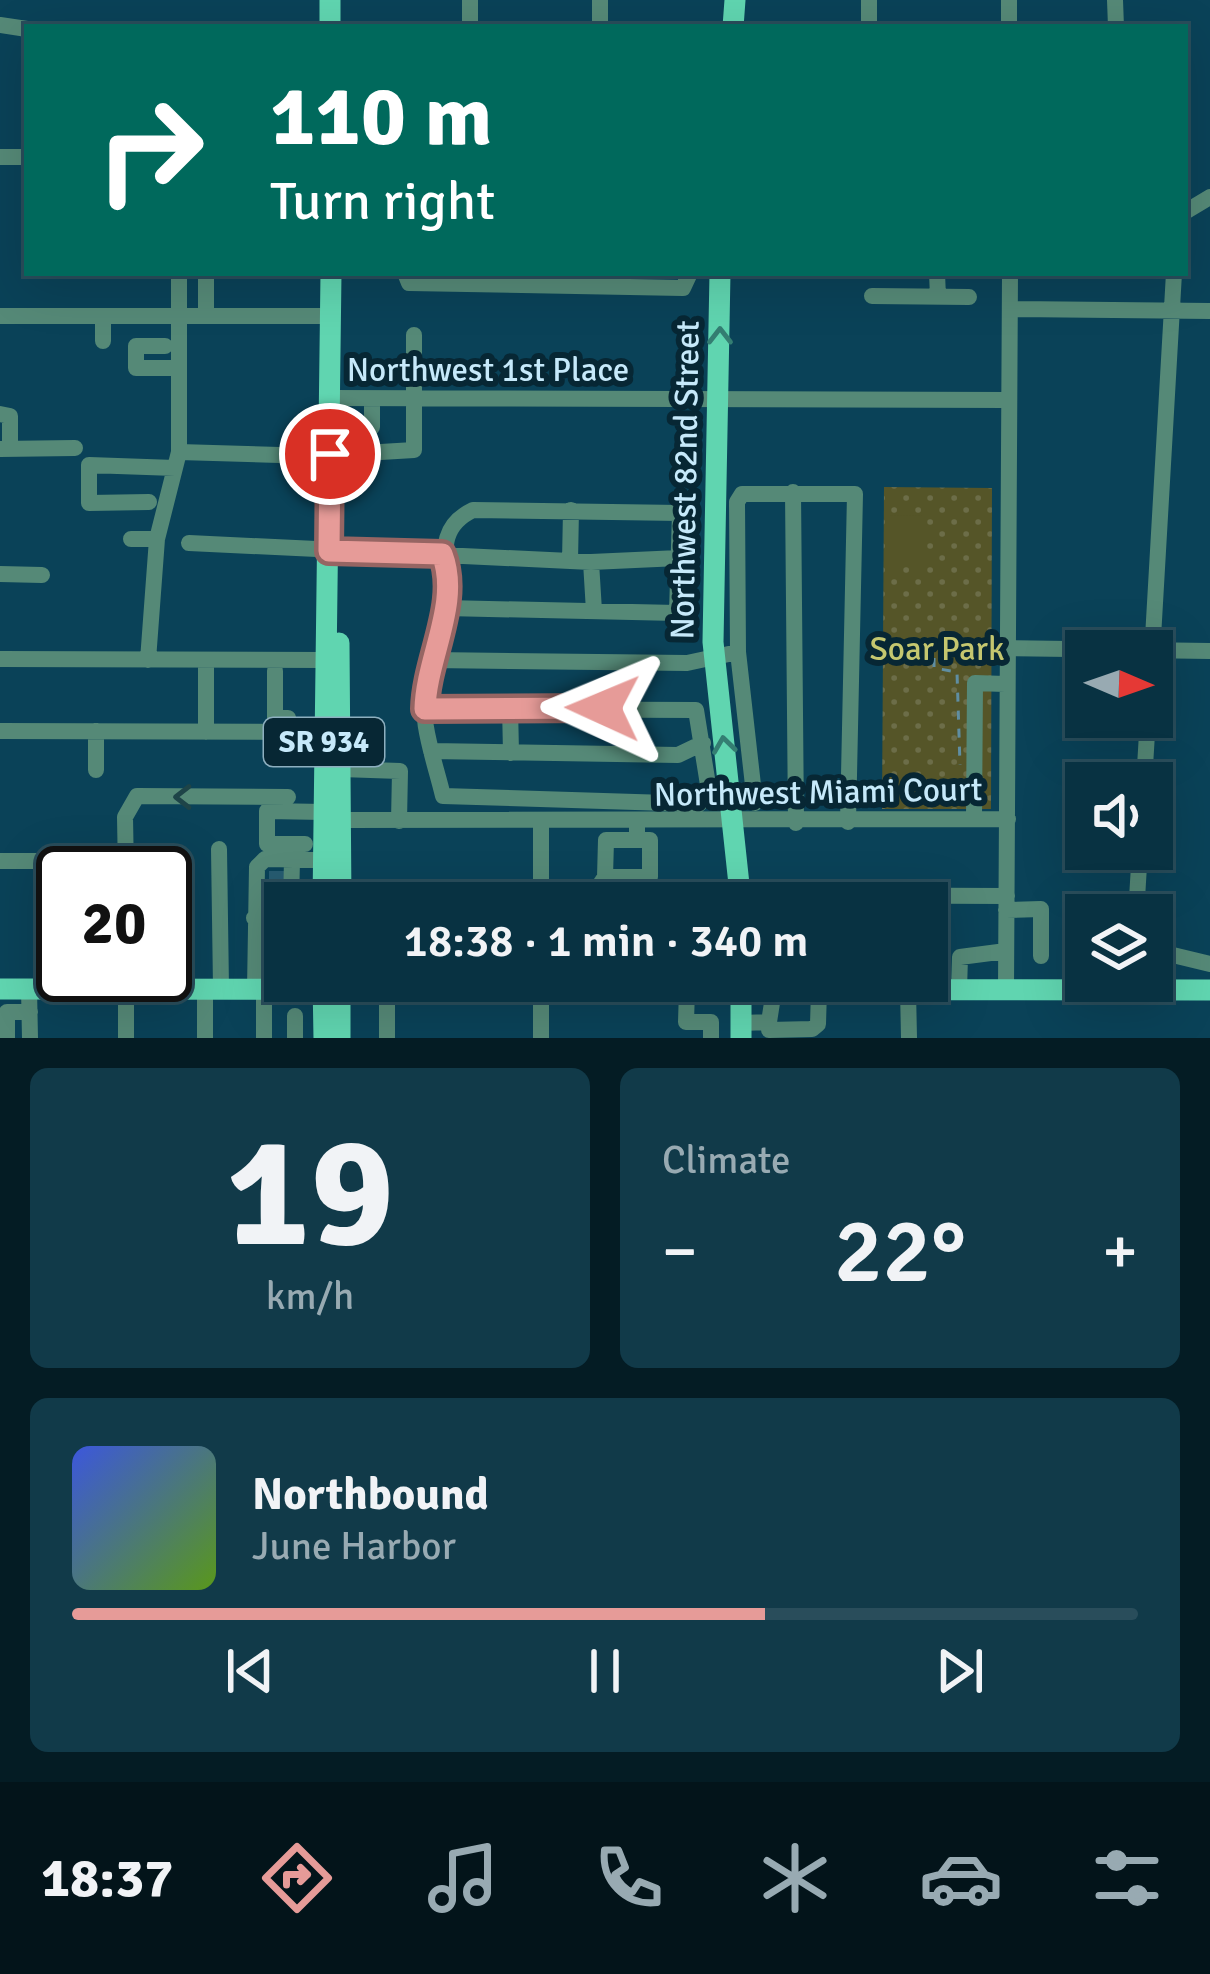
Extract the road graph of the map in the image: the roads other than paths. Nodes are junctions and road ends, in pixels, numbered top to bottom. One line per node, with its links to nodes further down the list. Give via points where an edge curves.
1 (179, 276): 18 (street)
2 (206, 276): 19 (street)
3 (331, 276): 20 (main road, SR 934)
4 (688, 276): 9 (street, via 682,288)
5 (720, 276): 28 (main road, Northwest 82nd Street, one-way to 5)
6 (938, 276): 11 (street)
7 (1010, 276): 13 (street)
8 (1174, 276): 14 (street)
9 (405, 277)
10 (872, 296): 11 (street)
11 (938, 297): 12 (street)
12 (969, 297)
13 (1010, 309): 14 (street); 29 (street)
14 (1170, 311): 15 (street); 52 (street)
15 (1210, 311)
16 (0, 316): 17 (street)
17 (103, 316): 18 (street); 22 (street)
18 (179, 316): 19 (street); 24 (street)
19 (206, 316): 20 (street)
20 (330, 316): 25 (main road, SR 934)
21 (414, 335): 27 (street)
22 (103, 341)
23 (164, 346): 24 (street, via 136,346 136,368)
24 (179, 368): 35 (street)
25 (329, 398): 26 (street, Northwest 1st Place); 31 (main road, SR 934)
26 (372, 399): 27 (street, Northwest 1st Place); 31 (street, via 372,427)
27 (414, 399): 28 (street, Northwest 1st Place); 34 (street, via 413,450)
28 (720, 399): 29 (street, Northwest 1st Place); 59 (main road, Northwest 82nd Street)
29 (1006, 400): 53 (street)
30 (0, 414): 33 (street, via 10,416)
31 (330, 427): 34 (main road, SR 934)
32 (76, 448): 33 (street)
33 (5, 449)
34 (330, 454): 35 (street); 42 (main road, SR 934)
35 (177, 460): 37 (street, via 89,465 89,502); 40 (street)
36 (793, 492): 56 (street, via 742,494 737,502); 88 (street); 89 (street, via 855,494)
37 (148, 502)
38 (571, 510): 43 (street, via 472,510 453,523); 44 (street, via 680,513); 45 (street)
39 (131, 539): 40 (street)
40 (157, 539): 60 (street)
41 (189, 543): 42 (street)
42 (341, 551): 43 (street); 49 (main road, SR 934)
43 (442, 554): 45 (street); 50 (street)
44 (679, 557): 46 (street); 51 (street, via 677,614)
45 (570, 561): 46 (street)
46 (591, 562): 51 (street)
47 (0, 574): 48 (street)
48 (42, 574)
49 (330, 589): 61 (main road, SR 934); 76 (main road)
50 (446, 608): 51 (street); 62 (street)
51 (593, 611)
52 (1153, 630)
53 (1005, 648): 54 (street); 65 (street)
54 (1065, 650)
55 (1210, 651): 57 (street)
56 (738, 652): 59 (street); 80 (street)
57 (1173, 652)
58 (0, 659): 60 (street)
59 (714, 659): 62 (street); 87 (main road, Northwest 82nd Street, one-way to 59)
60 (148, 660): 63 (street)
61 (325, 660): 63 (street); 72 (main road, SR 934)
62 (432, 660): 67 (street)
63 (206, 661): 70 (street)
64 (275, 671): 71 (street, via 275,718 288,718)
65 (1005, 684): 82 (street); 83 (street, via 975,683)
66 (510, 706): 67 (street); 73 (street, via 696,710); 75 (street)
67 (425, 709): 74 (street)
68 (0, 731): 69 (street)
69 (96, 731): 70 (street); 77 (street)
70 (206, 732): 71 (street)
71 (291, 732): 72 (street)
72 (323, 732): 81 (main road, SR 934)
73 (703, 742): 75 (street, via 678,755); 78 (street, via 706,802)
74 (431, 752): 75 (street); 78 (street, via 443,796)
75 (511, 753)
76 (341, 769): 81 (main road); 84 (street, via 400,771)
77 (96, 770)
78 (503, 799): 85 (street)
79 (117, 800): 92 (street)
80 (755, 803)
81 (329, 810): 84 (street, Northwest Miami Court); 91 (street, via 267,812 267,844); 93 (street, one-way to 93, via 293,797 137,796 125,818); 95 (main road, SR 934); 103 (main road)
82 (1007, 819): 83 (street, Northwest Miami Court); 108 (street)
83 (974, 820): 89 (street, Northwest Miami Court)
84 (399, 821): 85 (street, Northwest Miami Court)
85 (502, 821): 86 (street, Northwest Miami Court)
86 (542, 823): 90 (street, Northwest Miami Court); 104 (street)
87 (735, 823): 88 (street, Northwest Miami Court); 90 (street, Northwest Miami Court); 106 (main road, Northwest 82nd Street)
88 (796, 823): 89 (street, Northwest Miami Court)
89 (848, 823)
90 (637, 831): 99 (street, via 606,840); 99 (street, via 650,840 650,877)
91 (305, 844)
92 (118, 846)
93 (125, 846)
94 (220, 849): 115 (street)
95 (324, 860): 98 (street); 102 (main road, SR 934)
96 (0, 861): 97 (street)
97 (36, 861)
98 (279, 875): 100 (street); 101 (street)
99 (605, 877): 105 (street)
100 (278, 882)
101 (278, 882)
102 (323, 882)
103 (338, 882)
104 (541, 882)
105 (602, 882)
106 (740, 882)
107 (948, 898): 108 (street)
108 (1007, 903): 109 (street); 111 (street, via 1041,909)
109 (1006, 951): 124 (street, via 960,958); 125 (street)
110 (1173, 955): 112 (street)
111 (1041, 956)
112 (1210, 964)
113 (264, 965): 121 (street)
114 (192, 986): 115 (main road)
115 (213, 988): 121 (main road); 142 (street)
116 (1065, 988): 125 (main road)
117 (1173, 988): 126 (main road)
118 (0, 989): 119 (main road)
119 (29, 989): 120 (main road); 135 (street)
120 (36, 989)
121 (259, 989): 122 (main road); 143 (street)
122 (264, 989)
123 (948, 990): 124 (main road)
124 (958, 990): 125 (main road)
125 (1006, 990)
126 (1210, 990)
127 (126, 1002): 141 (street)
128 (329, 1002): 145 (main road)
129 (335, 1002): 146 (main road)
130 (379, 1002): 147 (street)
131 (541, 1002): 148 (street)
132 (687, 1002): 149 (street, via 686,1022 711,1022)
133 (820, 1002): 138 (street, via 812,1029)
134 (908, 1002): 150 (street)
135 (30, 1012): 139 (street, via 8,1012); 140 (street)
136 (295, 1016): 144 (street)
137 (741, 1030): 138 (street)
138 (769, 1030)
139 (8, 1038)
140 (30, 1038)
141 (126, 1038)
142 (206, 1038)
143 (264, 1038)
144 (295, 1038)
145 (323, 1038)
146 (340, 1038)
147 (387, 1038)
148 (541, 1038)
149 (711, 1038)
150 (909, 1038)

